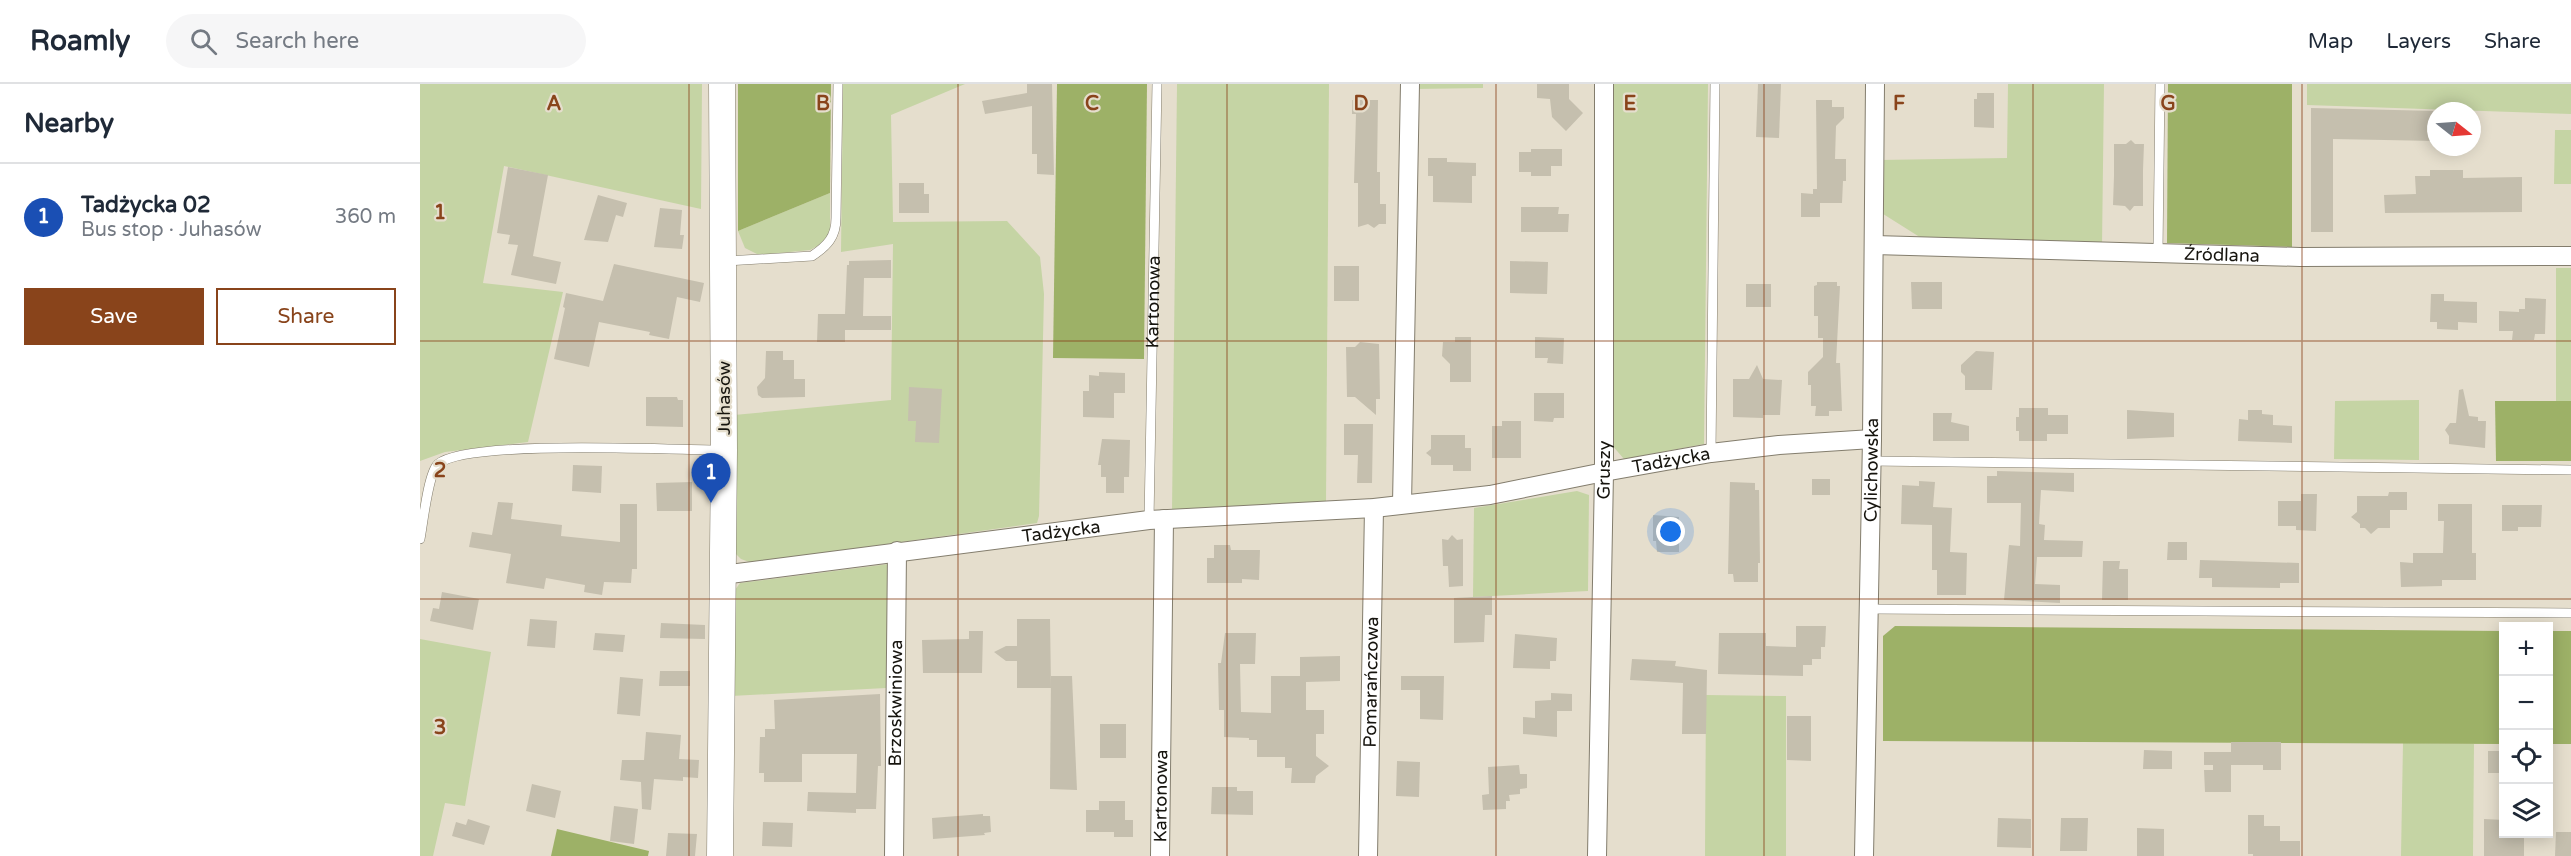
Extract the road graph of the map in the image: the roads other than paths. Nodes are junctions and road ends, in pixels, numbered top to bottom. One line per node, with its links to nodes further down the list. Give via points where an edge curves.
1 (722, 84): 12 (street, Juhasów)
2 (838, 84): 12 (lane, via 837,218 831,240 812,256)
3 (1157, 84): 21 (lane, Kartonowa)
4 (1410, 84): 19 (street)
5 (1605, 84): 18 (street, Gruszy)
6 (1715, 84): 15 (lane)
7 (1875, 84): 9 (street, Cylichowska)
8 (2160, 84): 10 (lane)
9 (1874, 245): 10 (street, Źródlana); 13 (street, Cylichowska)
10 (2157, 252): 11 (street, Źródlana, via 2300,257)
11 (2571, 256)
12 (723, 261): 14 (street, Juhasów)
13 (1872, 439): 15 (street, Tadżycka); 16 (street, Cylichowska)
14 (724, 450): 22 (lane, via 520,449 460,455 441,462 433,472); 24 (street, Juhasów)
15 (1711, 453): 18 (street, Tadżycka)
16 (1870, 461): 17 (lane); 25 (street, Cylichowska)
17 (2571, 470)
18 (1604, 472): 19 (street, Tadżycka, via 1490,495); 31 (street, Gruszy)
19 (1402, 504): 20 (street, Tadżycka)
20 (1374, 508): 21 (street, Tadżycka); 30 (street, Pomarańczowa)
21 (1157, 520): 23 (street, Tadżycka); 29 (street, Kartonowa)
22 (420, 539)
23 (897, 551): 24 (street, Tadżycka); 28 (street, Brzoskwiniowa)
24 (722, 575): 27 (street, Juhasów)
25 (1868, 609): 26 (lane); 32 (street, Cylichowska)
26 (2571, 613)
27 (720, 856)
28 (894, 856)
29 (1160, 856)
30 (1368, 856)
31 (1597, 856)
32 (1863, 856)

